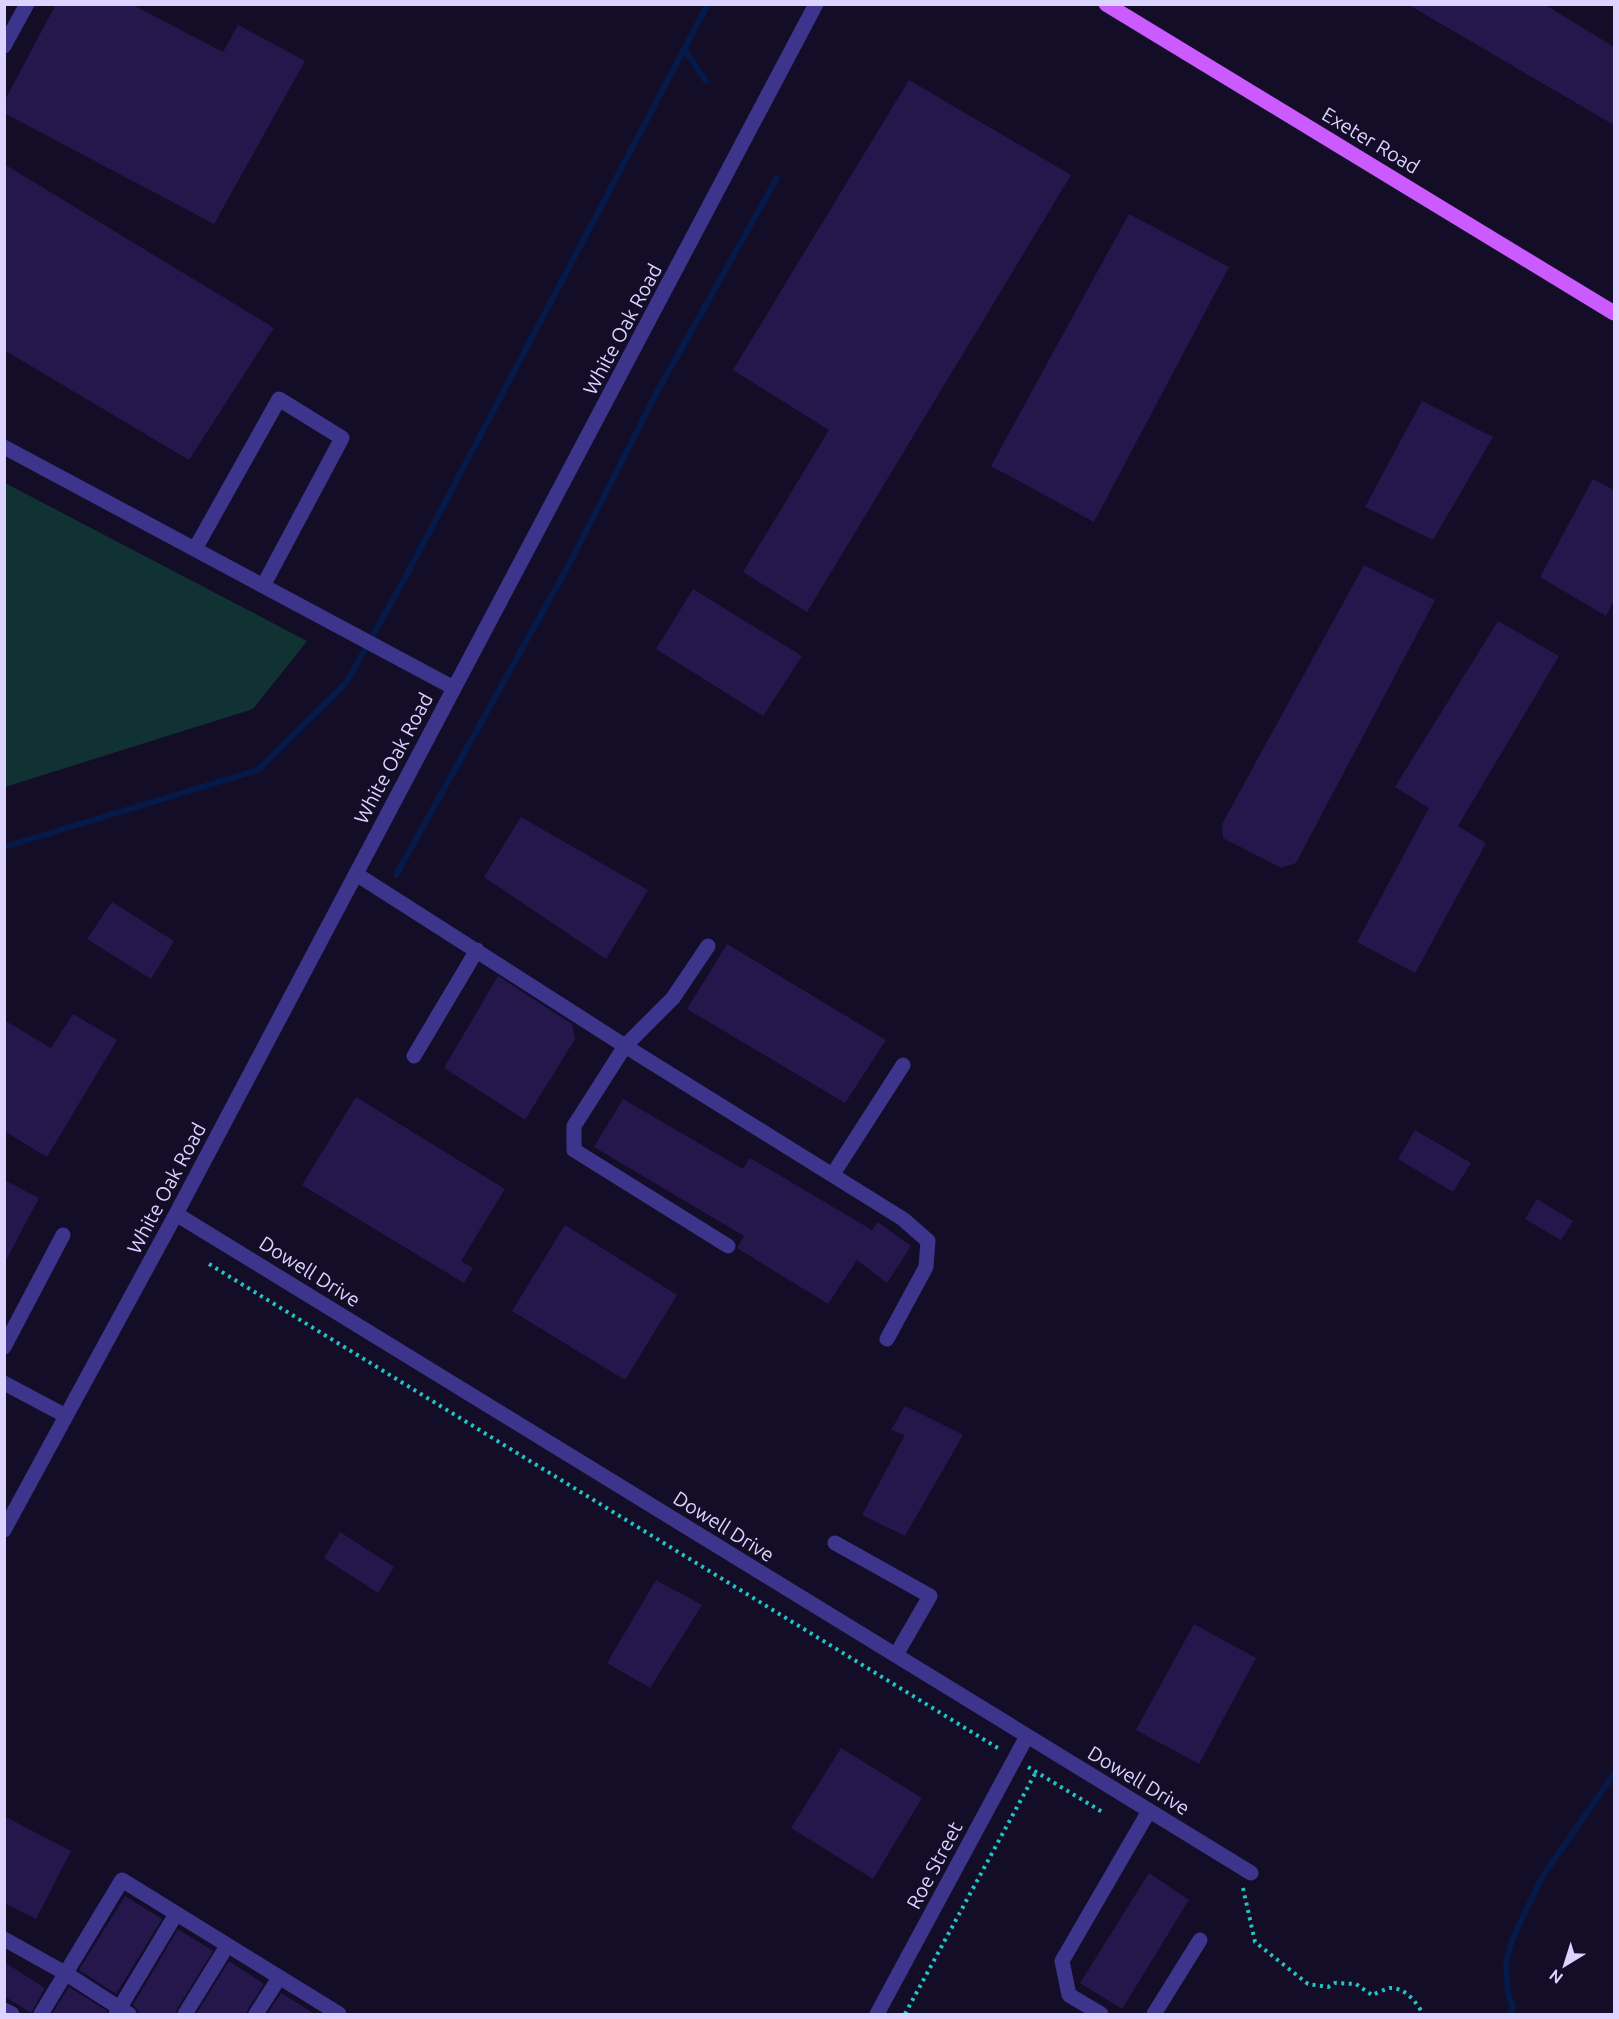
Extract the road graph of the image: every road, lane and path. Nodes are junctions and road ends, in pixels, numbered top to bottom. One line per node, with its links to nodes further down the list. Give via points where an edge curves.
1 (27, 4): 4 (street)
2 (816, 4): 10 (street, White Oak Road)
3 (1106, 4): 6 (main road, Exeter Road)
4 (11, 20): 5 (street)
5 (4, 46)
6 (1614, 313)
7 (4, 447): 8 (street)
8 (195, 549): 9 (street); 9 (street, via 279,399 342,438)
9 (263, 586): 10 (street)
10 (454, 688): 11 (street, White Oak Road)
11 (356, 874): 13 (street); 18 (street, White Oak Road)
12 (708, 946): 14 (street, via 673,998)
13 (477, 950): 14 (street); 15 (street)
14 (625, 1046): 17 (street); 20 (street, via 574,1126 574,1150)
15 (414, 1056)
16 (903, 1065): 17 (street)
17 (833, 1174): 22 (street, via 928,1240 926,1267)
18 (176, 1214): 25 (street, White Oak Road); 28 (street, Dowell Drive)
19 (63, 1235): 23 (street)
20 (728, 1245)
21 (209, 1264): 30 (path)
22 (887, 1339)
23 (4, 1347)
24 (4, 1383): 25 (street)
25 (66, 1416): 26 (street, White Oak Road)
26 (4, 1530)
27 (835, 1543): 28 (street, via 930,1596)
28 (896, 1655): 29 (street, Dowell Drive)
29 (1027, 1736): 30 (street, Roe Street); 32 (street, Dowell Drive)
30 (1015, 1759): 31 (path); 49 (street, Roe Street)
31 (1036, 1772): 33 (path); 50 (path)
32 (1149, 1811): 34 (street, Dowell Drive); 51 (street, via 1062,1961 1069,1995)
33 (1104, 1813)
34 (1237, 1864): 35 (street, Dowell Drive); 53 (path, via 1255,1942 1308,1984 1356,1984 1372,1995 1391,1988 1406,1992)
35 (1251, 1872)
36 (176, 1914): 39 (street); 40 (street, via 122,1880); 43 (street)
37 (4, 1939): 40 (street)
38 (1200, 1940): 52 (street)
39 (227, 1946): 41 (street); 46 (street)
40 (65, 1973): 43 (street); 45 (street)
41 (279, 1978): 47 (street); 48 (street)
42 (4, 2010): 44 (street)
43 (122, 2012)
44 (12, 2014)
45 (40, 2014)
46 (185, 2014)
47 (256, 2014)
48 (336, 2014)
49 (877, 2014)
50 (905, 2014)
51 (1101, 2014)
52 (1154, 2014)
53 (1423, 2014)

